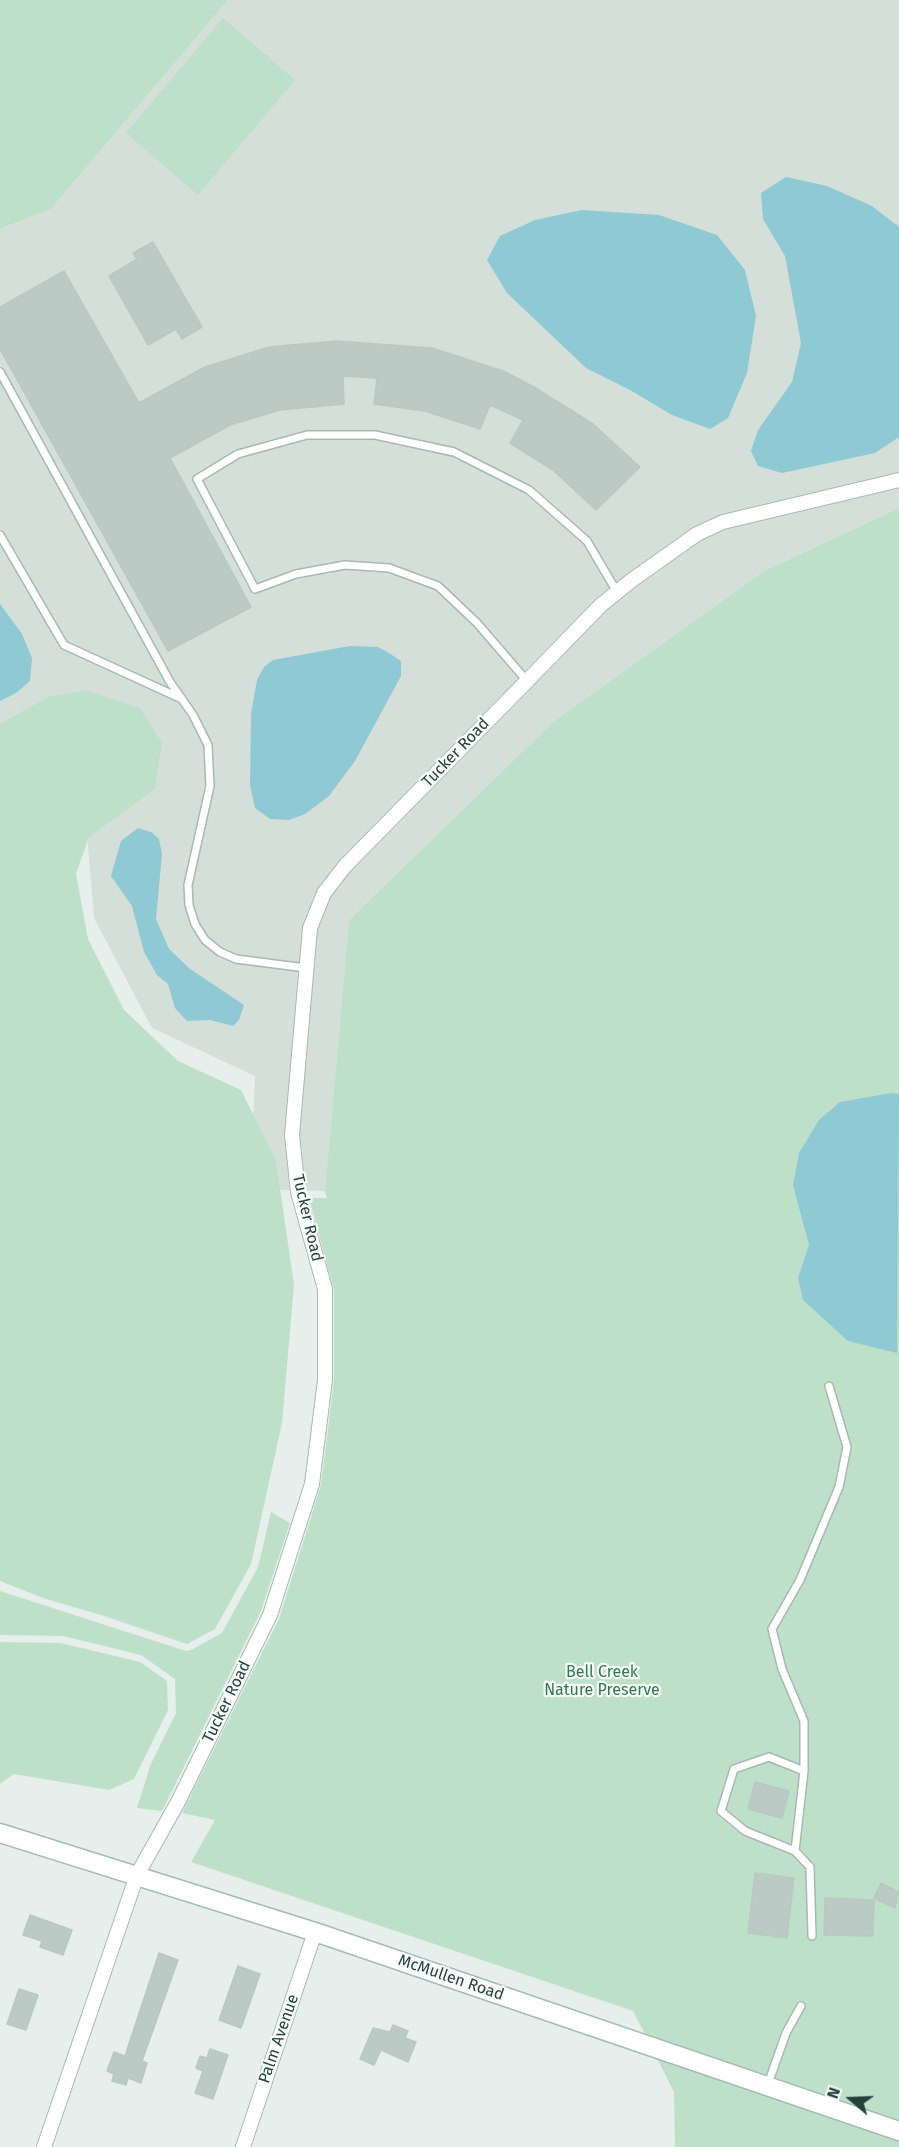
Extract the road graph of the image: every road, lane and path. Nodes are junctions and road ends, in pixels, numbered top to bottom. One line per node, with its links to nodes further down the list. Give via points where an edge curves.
1 (0, 372): 6 (lane, via 170,682)
2 (899, 480): 4 (street, Tucker Road, via 723,522 697,534)
3 (0, 535): 6 (lane, via 64,645)
4 (617, 592): 5 (street, Tucker Road); 5 (lane, via 587,541 529,490 454,452 375,435 307,435 238,454 197,479 255,589 296,574 345,565 388,568 438,586 477,623)
5 (527, 681): 7 (street, Tucker Road, via 335,878 324,893 310,928)
6 (184, 700): 7 (lane, via 202,729 211,765 188,885 195,924 205,940 236,959)
7 (306, 968): 12 (street, Tucker Road, via 292,1135 298,1191 325,1289 325,1380 312,1484 270,1615 178,1802)
8 (829, 1386): 9 (lane, via 847,1447 839,1487 800,1580 772,1629 782,1669 804,1721)
9 (804, 1771): 11 (lane); 11 (lane, via 769,1757 734,1769 721,1811 745,1831)
10 (0, 1833): 12 (street, McMullen Road)
11 (795, 1851): 14 (lane, via 810,1867)
12 (137, 1875): 13 (street, McMullen Road); 18 (street, Tucker Road)
13 (315, 1932): 16 (street, McMullen Road); 19 (street, Palm Avenue)
14 (812, 1936)
15 (801, 2006): 16 (lane, via 786,2033)
16 (767, 2086): 17 (street, McMullen Road)
17 (899, 2131)
18 (44, 2147)
19 (243, 2147)

